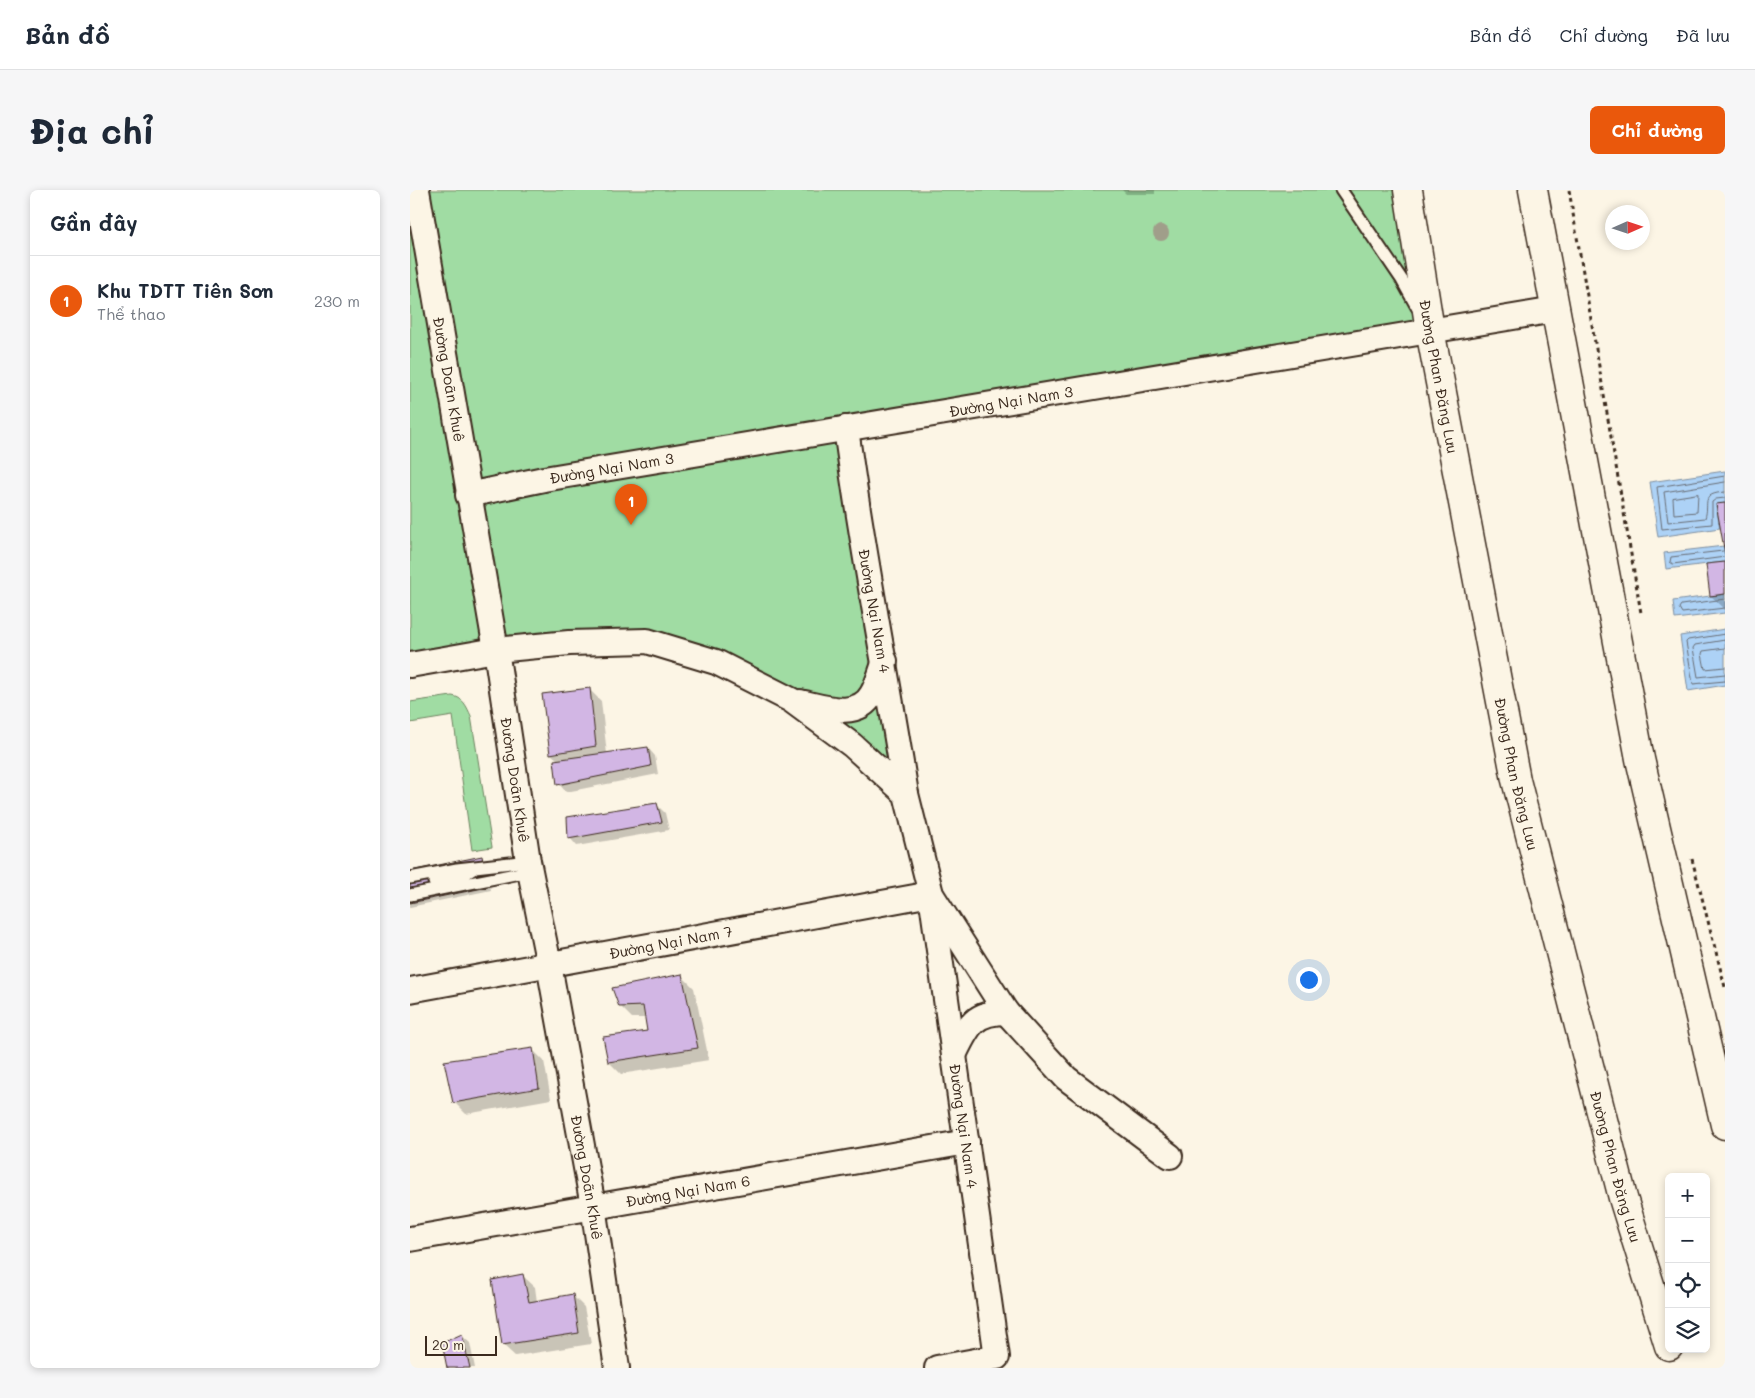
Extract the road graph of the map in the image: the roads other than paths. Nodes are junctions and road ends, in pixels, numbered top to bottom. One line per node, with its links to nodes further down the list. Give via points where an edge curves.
1 (417, 190): 8 (street, Đường Doãn Khuê)
2 (1341, 190): 6 (lane, via 1402,280)
3 (1408, 190): 6 (street, Đường Phan Đăng Lưu)
4 (1533, 190): 5 (street)
5 (1555, 310): 6 (street, Đường Nại Nam 3); 24 (street, via 1640,759)
6 (1430, 330): 7 (street, Đường Nại Nam 3); 29 (street, Đường Phan Đăng Lưu, via 1516,780 1623,1198)
7 (846, 428): 8 (street, Đường Nại Nam 3); 10 (street, Đường Nại Nam 4, via 856,506)
8 (468, 495): 9 (street, Đường Doãn Khuê)
9 (496, 650): 11 (street); 12 (street, via 569,643 647,641 716,662); 14 (street, Đường Doãn Khuê)
10 (885, 660): 12 (street, via 871,696 855,708 837,711); 13 (street, Đường Nại Nam 4)
11 (410, 665)
12 (791, 700): 13 (street, via 852,745)
13 (906, 794): 18 (street, Đường Nại Nam 4)
14 (529, 866): 15 (lane); 19 (lane, via 479,882); 20 (street, Đường Doãn Khuê)
15 (475, 869): 16 (lane); 17 (lane, via 460,877)
16 (410, 878)
17 (410, 888)
18 (931, 894): 20 (street, Đường Nại Nam 7); 22 (street); 23 (street, Đường Nại Nam 4)
19 (410, 895)
20 (549, 965): 21 (street, Đường Nại Nam 7); 27 (street, Đường Doãn Khuê)
21 (410, 990)
22 (1006, 1012): 23 (street, via 989,1012 977,1018 966,1029); 26 (street, via 1066,1078)
23 (955, 1053): 25 (street, Đường Nại Nam 4)
24 (1725, 1125)
25 (967, 1142): 27 (street, Đường Nại Nam 6); 32 (street, Đường Nại Nam 4, via 998,1357)
26 (1170, 1156)
27 (593, 1206): 28 (street, Đường Nại Nam 6); 31 (street, Đường Doãn Khuê)
28 (410, 1239)
29 (1665, 1335)
30 (1670, 1353): 33 (street, Đường Phan Đăng Lưu)
31 (617, 1368)
32 (937, 1368)
33 (1675, 1368)

